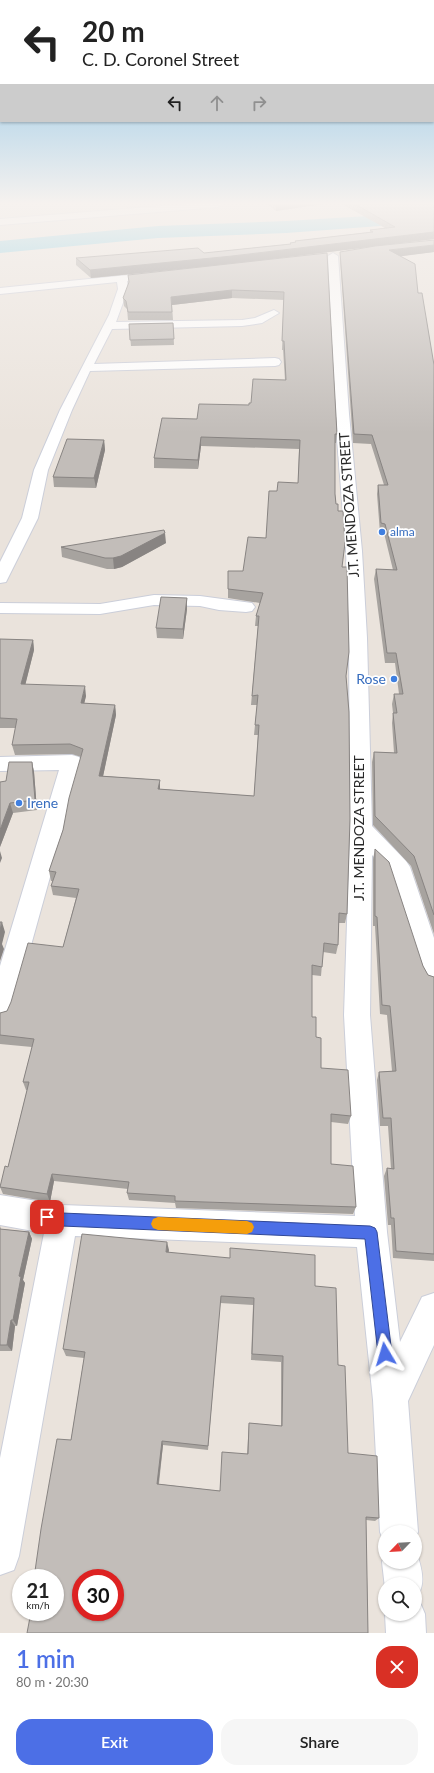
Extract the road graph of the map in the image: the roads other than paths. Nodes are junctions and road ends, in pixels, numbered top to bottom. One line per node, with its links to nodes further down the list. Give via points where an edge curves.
1 (109, 280): 4 (street)
2 (122, 280): 6 (street, via 123,289)
3 (334, 280): 13 (street, J.T. MENDOZA STREET, via 342,414 354,551)
4 (0, 290)
5 (274, 313): 6 (street, via 258,321 242,323)
6 (108, 326): 8 (street)
7 (275, 362): 8 (street)
8 (86, 368): 9 (street, via 41,470 30,518)
9 (0, 578)
10 (246, 607): 11 (street, via 200,601 154,600 100,609)
11 (0, 608)
12 (0, 764): 15 (street, via 72,762)
13 (361, 829): 14 (street, via 398,867); 18 (street, J.T. MENDOZA STREET, via 357,1015)
14 (434, 974)
15 (0, 1010)
16 (0, 1210): 17 (street)
17 (62, 1220): 18 (street); 22 (street)
18 (370, 1232): 20 (street, J.T. MENDOZA STREET)
19 (434, 1309): 20 (street)
20 (390, 1400): 21 (street, J.T. MENDOZA STREET)
21 (399, 1525)
22 (1, 1539)
23 (405, 1621): 24 (street)
24 (406, 1633)

